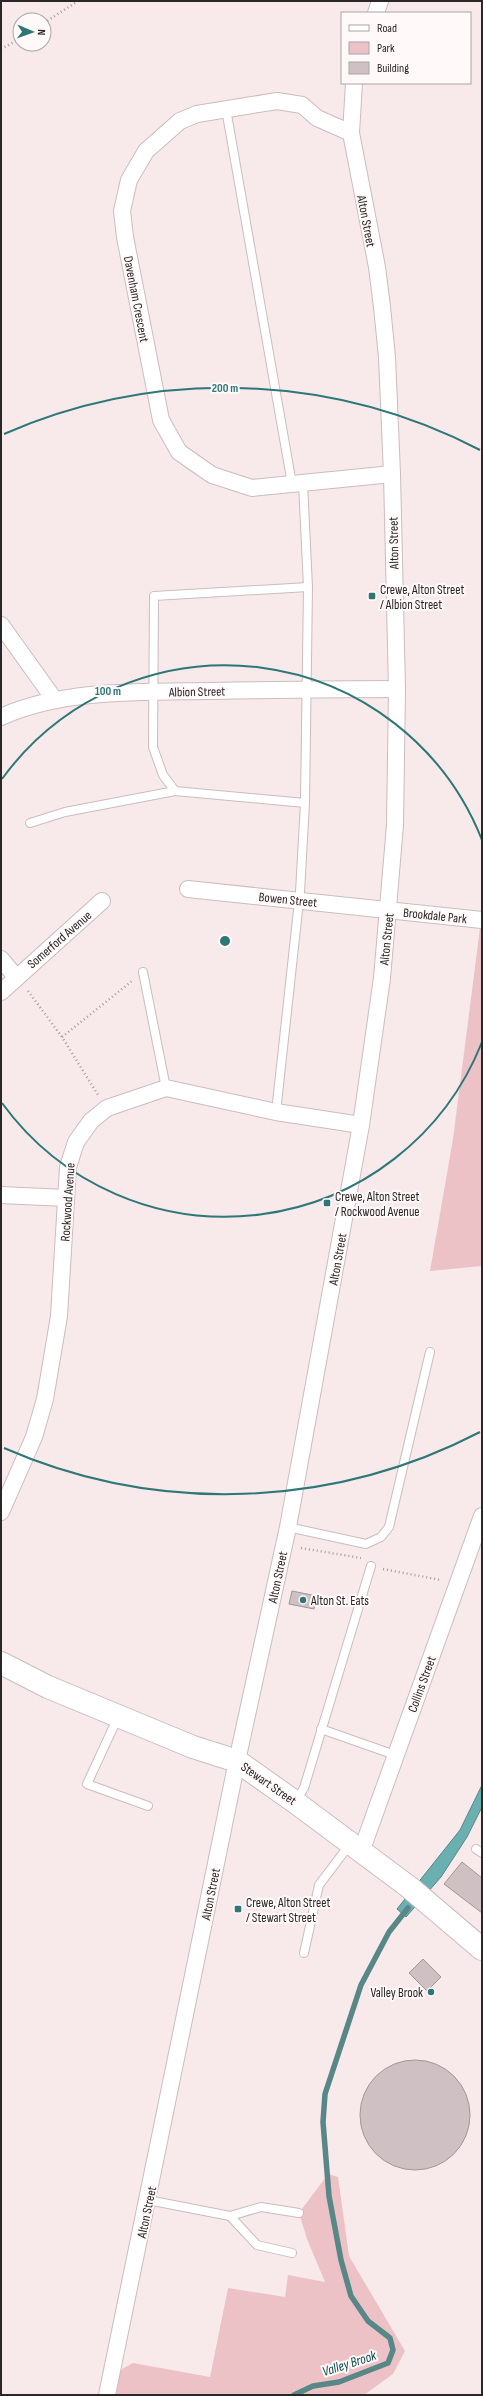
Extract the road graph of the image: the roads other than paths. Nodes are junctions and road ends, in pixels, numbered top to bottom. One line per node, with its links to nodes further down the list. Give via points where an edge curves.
1 (380, 1): 2 (street)
2 (376, 12)
3 (354, 84): 5 (street, Alton Street)
4 (226, 109): 5 (street, Davenham Crescent, via 278,101 302,106 317,118); 7 (lane); 7 (street, Davenham Crescent, via 197,114 180,121 146,151 128,180 122,211 125,237 161,420 179,452 212,475 252,488)
5 (352, 133): 6 (street, Alton Street, via 382,307 387,357)
6 (392, 474): 7 (street, Davenham Crescent); 10 (street, Alton Street)
7 (297, 483): 8 (lane)
8 (308, 588): 11 (lane); 12 (lane, via 154,596)
9 (1, 625): 13 (street)
10 (397, 689): 11 (street, Albion Street); 21 (street, Alton Street, via 395,825)
11 (307, 690): 12 (street, Albion Street); 16 (lane)
12 (154, 692): 13 (street, Albion Street); 15 (lane, via 153,747 163,775)
13 (54, 699): 14 (street, Albion Street)
14 (1, 717)
15 (175, 791): 16 (lane); 17 (lane, via 65,812)
16 (305, 803): 19 (lane)
17 (30, 823)
18 (188, 888): 19 (street, Bowen Street)
19 (298, 900): 21 (street, Bowen Street); 28 (lane)
20 (102, 901): 25 (street, Somerford Avenue)
21 (389, 910): 22 (street, Brookdale Park); 29 (street, Alton Street)
22 (482, 920)
23 (1, 959): 25 (street, Somerford Avenue)
24 (143, 972): 27 (lane)
25 (16, 977): 26 (street, Somerford Avenue)
26 (1, 992)
27 (166, 1088): 28 (street); 31 (street, Rockwood Avenue, via 107,1108 91,1121 76,1142 68,1167)
28 (276, 1112): 29 (street)
29 (361, 1125): 35 (street, Alton Street)
30 (1, 1194): 31 (street)
31 (66, 1198): 33 (street, Rockwood Avenue, via 59,1316 45,1399 34,1437)
32 (430, 1352): 35 (lane, via 389,1527 381,1537 366,1544)
33 (1, 1512)
34 (482, 1516): 40 (street, Collins Street)
35 (288, 1527): 41 (street, Alton Street)
36 (371, 1566): 39 (lane)
37 (1, 1663): 38 (street, Stewart Street, via 48,1687)
38 (118, 1716): 41 (street, Stewart Street, via 193,1747); 43 (lane, via 87,1784)
39 (321, 1729): 40 (lane); 42 (lane, via 304,1788)
40 (395, 1755): 44 (street, Collins Street)
41 (237, 1761): 42 (street, Stewart Street); 47 (street, Alton Street)
42 (295, 1802): 44 (street, Stewart Street)
43 (148, 1806)
44 (356, 1848): 45 (street, Stewart Street); 46 (lane, via 319,1885)
45 (482, 1949)
46 (304, 1953)
47 (148, 2200): 49 (lane); 51 (street, Alton Street)
48 (299, 2213): 49 (lane, via 261,2207)
49 (230, 2216): 50 (lane, via 257,2245)
50 (292, 2253)
51 (108, 2395)

